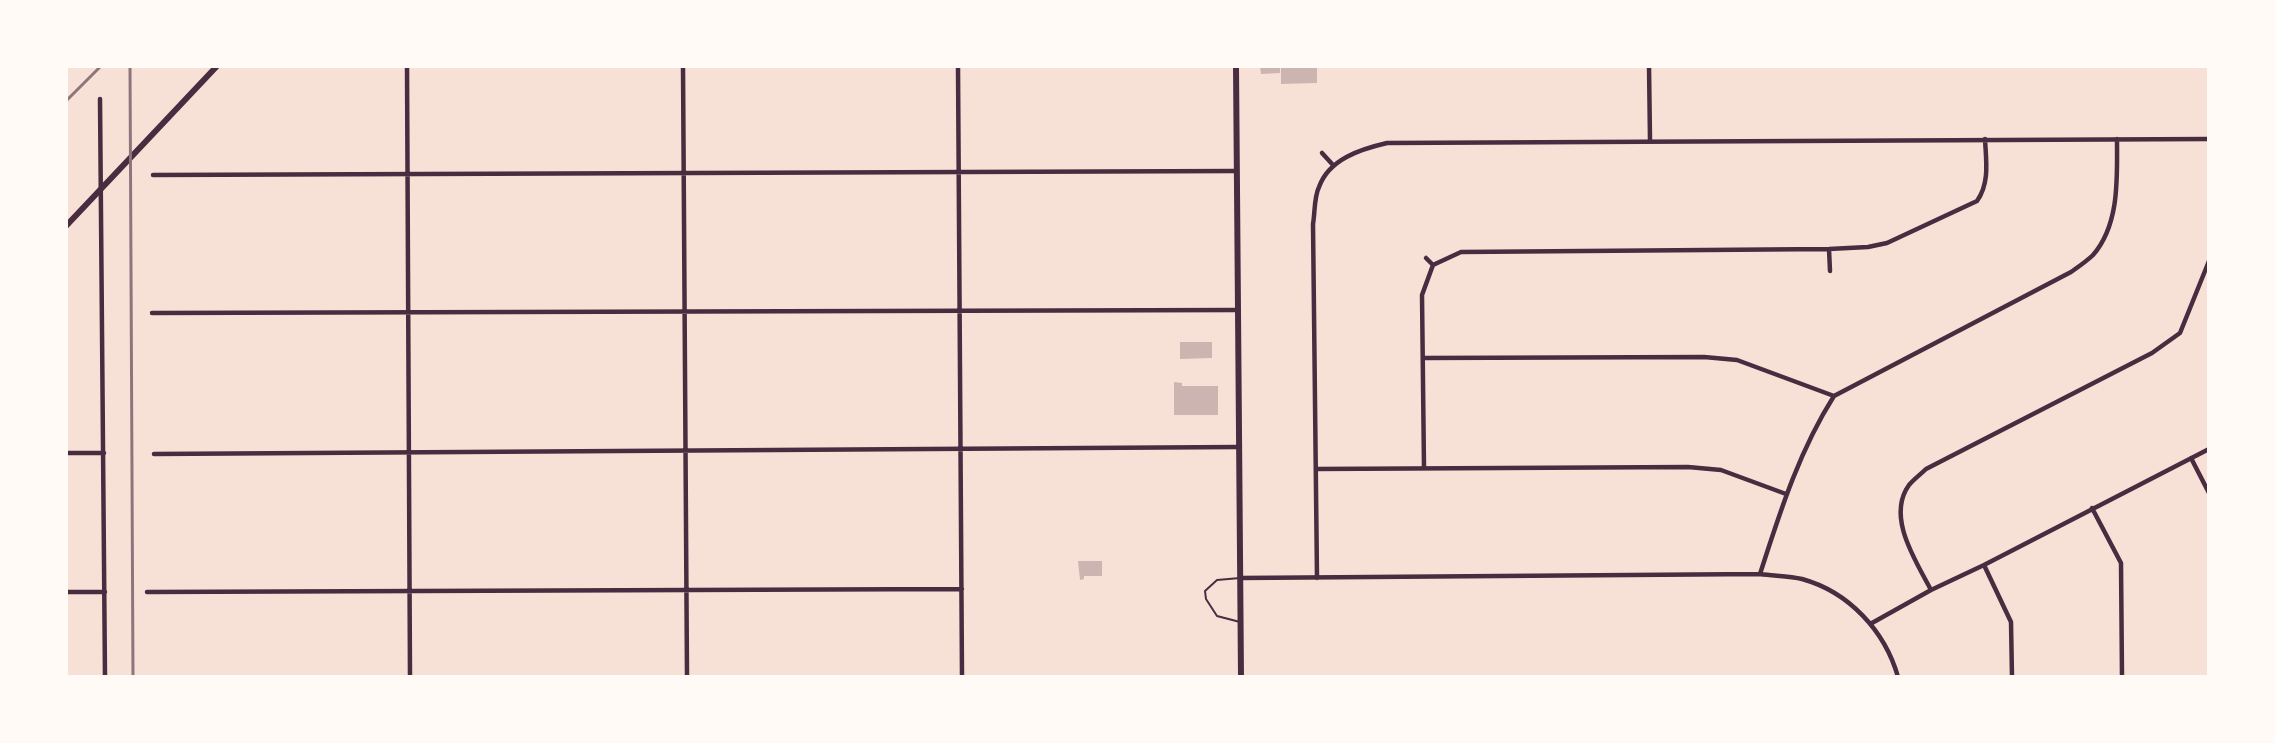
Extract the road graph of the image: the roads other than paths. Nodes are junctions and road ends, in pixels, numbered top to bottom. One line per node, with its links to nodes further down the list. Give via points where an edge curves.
1 (217, 66): 19 (main road)
2 (407, 66): 18 (street)
3 (683, 66): 16 (street)
4 (958, 66): 15 (street)
5 (1236, 66): 14 (main road)
6 (1649, 66): 11 (street)
7 (100, 99): 19 (street)
8 (1985, 139): 9 (street); 11 (street); 21 (street, via 1986,180 1977,201 1887,243)
9 (2117, 139): 10 (street); 32 (street, via 2117,189 2108,228 2092,256 2071,272)
10 (2209, 139)
11 (1650, 140): 13 (street, via 1387,143 1360,150)
12 (1322, 153): 13 (street)
13 (1333, 165): 43 (street, via 1318,187 1313,224)
14 (1236, 171): 15 (street); 26 (main road)
15 (959, 172): 16 (street); 27 (street)
16 (684, 174): 18 (street); 29 (street)
17 (153, 175): 18 (street)
18 (407, 176): 28 (street)
19 (102, 190): 20 (main road); 38 (street)
20 (66, 226)
21 (1829, 249): 24 (street, via 1461,252); 25 (street)
22 (1426, 258): 24 (street)
23 (2209, 261): 54 (street, via 2180,333 2152,353 1926,469 1908,487 1901,510 1904,535)
24 (1433, 265): 31 (street, via 1422,295)
25 (1830, 271)
26 (1237, 310): 27 (street); 33 (main road)
27 (960, 311): 29 (street); 36 (street)
28 (408, 312): 29 (street); 30 (street); 39 (street)
29 (685, 312): 35 (street)
30 (152, 313)
31 (1423, 358): 32 (street, via 1737,360); 42 (street)
32 (1834, 396): 45 (street, via 1812,430)
33 (1238, 447): 36 (street); 49 (main road)
34 (2209, 449): 41 (street)
35 (686, 450): 36 (street); 39 (street); 51 (street)
36 (961, 450): 52 (street)
37 (66, 453): 38 (street)
38 (104, 453): 56 (street)
39 (409, 453): 40 (street); 53 (street)
40 (154, 454)
41 (2191, 458): 44 (street); 46 (street)
42 (1424, 468): 43 (street); 45 (street, via 1699,468 1721,470)
43 (1316, 469): 50 (street)
44 (2209, 493)
45 (1786, 494): 48 (street)
46 (2092, 508): 47 (street); 67 (street, via 2121,563)
47 (1984, 565): 54 (street); 66 (street, via 2011,622)
48 (1760, 574): 50 (street); 59 (street, via 1821,586)
49 (1240, 578): 50 (street); 58 (main road); 58 (lane, via 1217,580 1205,591 1217,616)
50 (1317, 578)
51 (687, 589): 52 (street); 53 (street); 62 (street)
52 (962, 589): 63 (street)
53 (409, 590): 57 (street); 61 (street)
54 (1931, 590): 59 (street)
55 (66, 592): 56 (street)
56 (105, 592): 60 (street)
57 (147, 592)
58 (1240, 622): 64 (main road)
59 (1872, 623): 65 (street)
60 (105, 677)
61 (410, 677)
62 (687, 677)
63 (962, 677)
64 (1241, 677)
65 (1898, 677)
66 (2012, 677)
67 (2121, 677)

